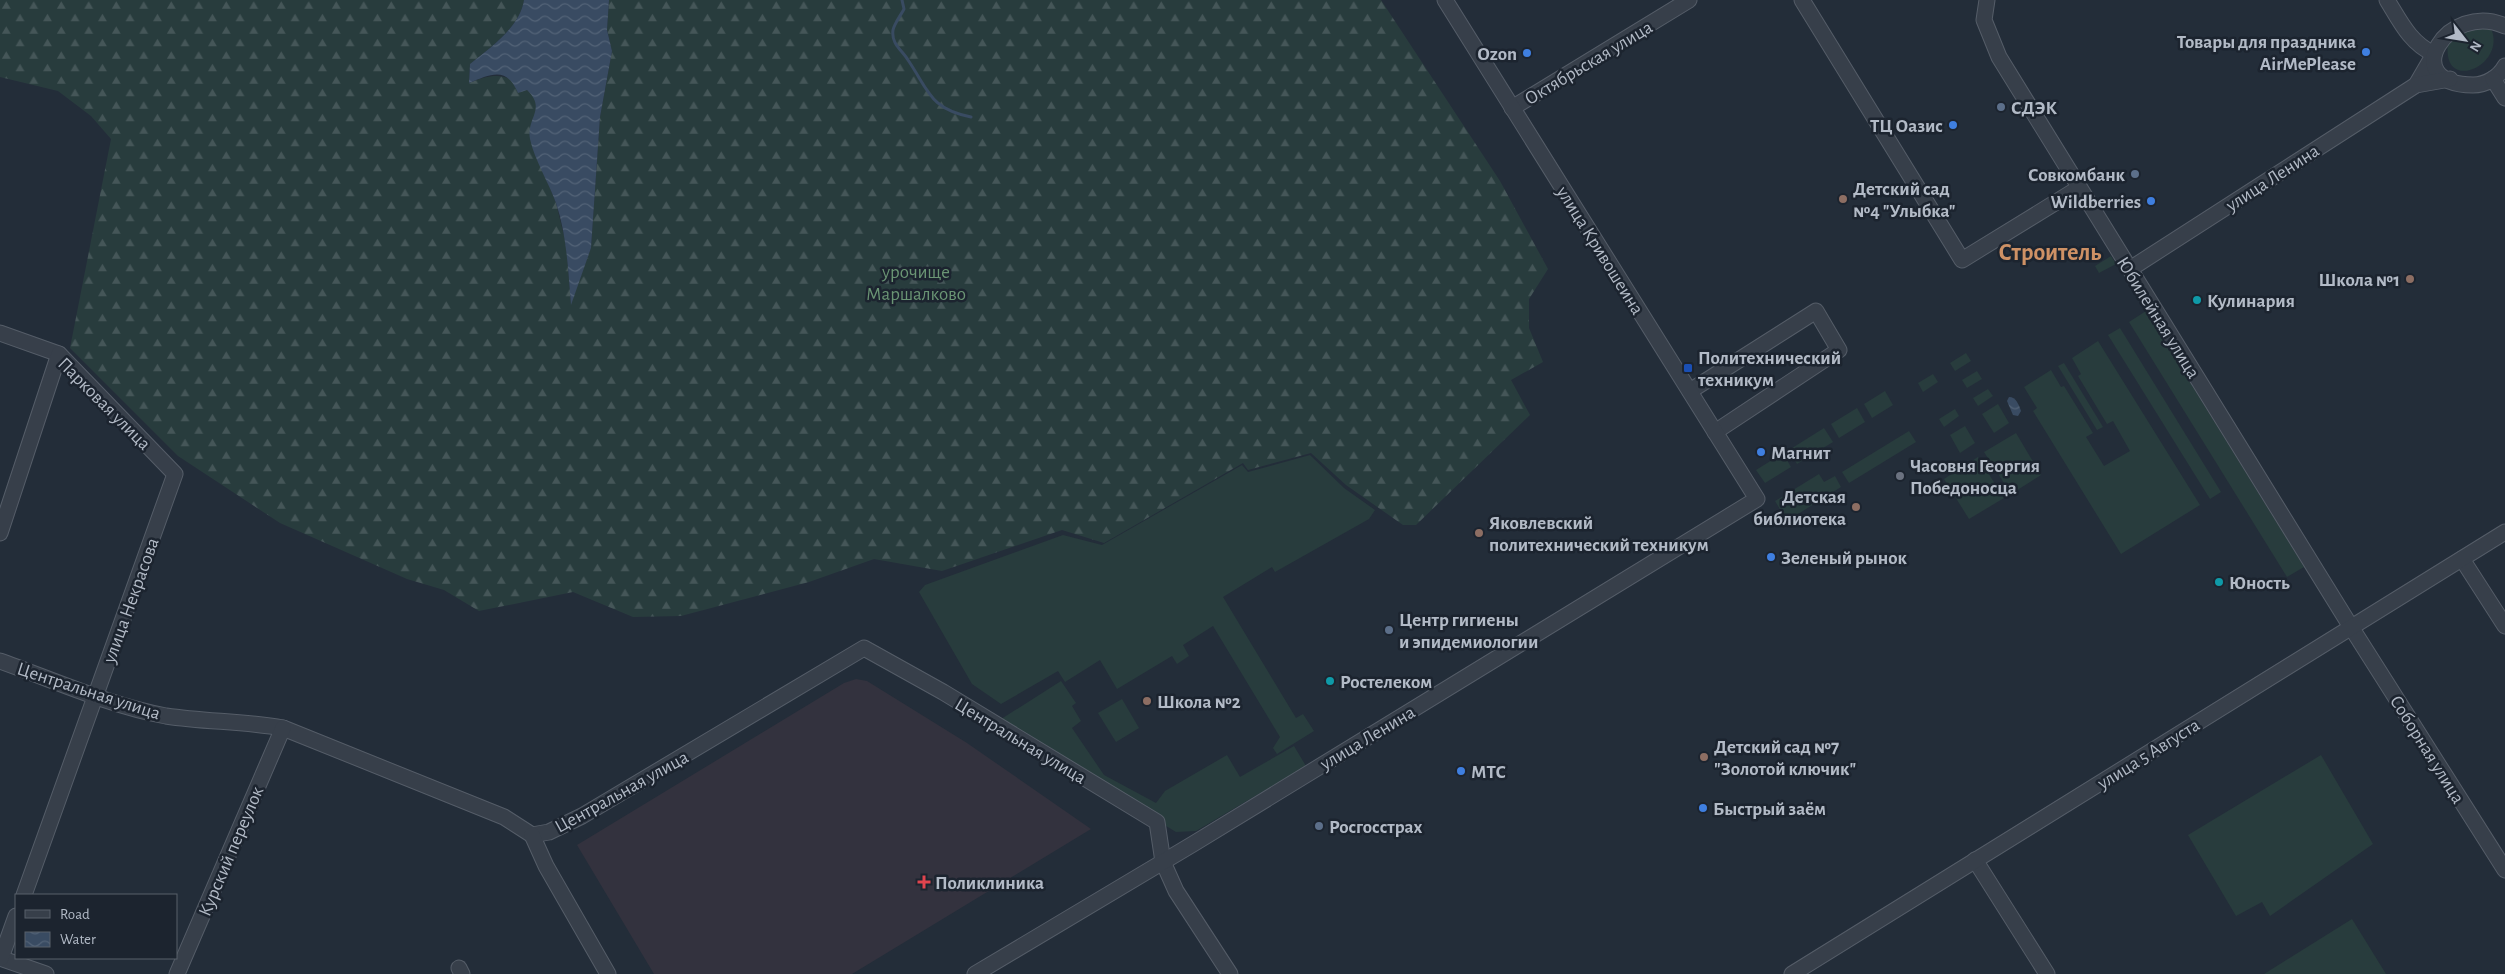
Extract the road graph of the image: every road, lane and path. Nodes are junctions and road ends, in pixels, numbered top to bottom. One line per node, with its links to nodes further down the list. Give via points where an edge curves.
1 (1445, 0): 17 (street, улица Кривошеина)
2 (1689, 0): 17 (street, Октябрьская улица)
3 (1802, 0): 18 (street, via 1962,260)
4 (1987, 0): 18 (street, Юбилейная улица, via 1984,20 1992,42)
5 (2387, 0): 8 (street)
6 (2497, 8): 7 (street)
7 (2481, 9): 9 (street, via 2494,15); 10 (street, via 2465,8 2455,12)
8 (2403, 25): 10 (street, via 2412,30); 11 (street, via 2417,44)
9 (2505, 26)
10 (2434, 28): 11 (street)
11 (2434, 54): 13 (street); 15 (street)
12 (2505, 66): 14 (street)
13 (2450, 79): 14 (street, via 2479,85); 15 (street)
14 (2493, 79): 16 (street)
15 (2416, 85): 19 (street, улица Ленина)
16 (2505, 98)
17 (1512, 108): 22 (street, улица Кривошеина)
18 (2080, 188): 19 (street, Юбилейная улица)
19 (2130, 269): 30 (street, Юбилейная улица)
20 (0, 333): 21 (street, Парковая улица)
21 (59, 354): 24 (street, Парковая улица); 27 (street)
22 (1690, 391): 23 (street, улица Кривошеина); 23 (street, via 1816,310 1839,350)
23 (1715, 432): 25 (street, улица Кривошеина)
24 (176, 474): 32 (street, улица Некрасова)
25 (1757, 499): 36 (street, улица Ленина)
26 (2505, 532): 28 (street, улица 5 Августа)
27 (0, 533)
28 (2462, 558): 29 (street); 30 (street, улица 5 Августа)
29 (2505, 626)
30 (2351, 627): 35 (street, улица 5 Августа); 37 (street, Соборная улица)
31 (0, 661): 32 (street, Центральная улица)
32 (96, 695): 33 (street, Центральная улица, via 166,716); 38 (street, улица Некрасова)
33 (283, 728): 34 (street, Центральная улица, via 504,817); 42 (street, Курский переулок)
34 (532, 835): 36 (street, Центральная улица, via 548,832 582,816 864,648 943,692 1157,822); 43 (street, via 546,866)
35 (1975, 860): 46 (street, улица 5 Августа); 47 (street)
36 (1163, 862): 44 (street, улица Ленина); 45 (street, via 1176,891)
37 (2505, 870)
38 (24, 894)
39 (15, 919): 40 (street)
40 (1, 958): 41 (street)
41 (46, 974)
42 (177, 974)
43 (608, 974)
44 (975, 974)
45 (1230, 974)
46 (1792, 974)
47 (2047, 974)

